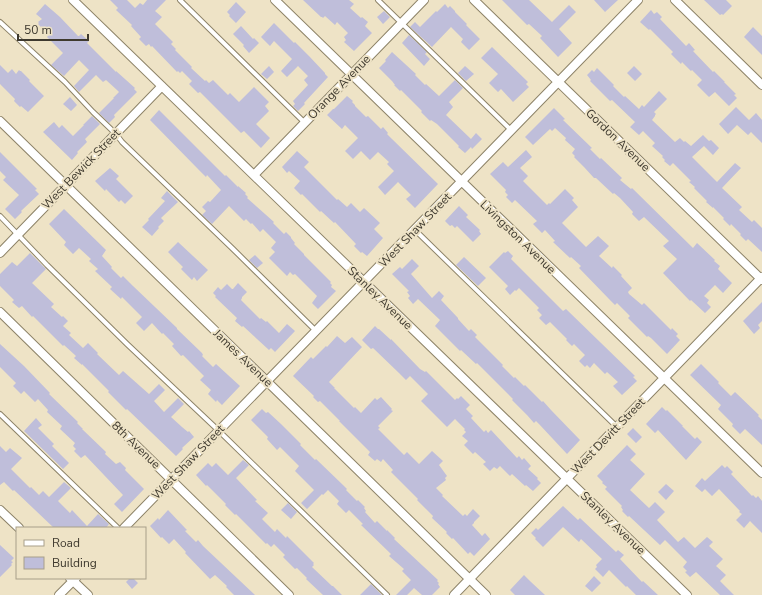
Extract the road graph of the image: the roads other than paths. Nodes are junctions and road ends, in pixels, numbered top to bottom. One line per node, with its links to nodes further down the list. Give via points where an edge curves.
1 (73, 0): 14 (street, Stanley Avenue)
2 (180, 0): 16 (lane)
3 (275, 0): 11 (street, Livingston Avenue)
4 (378, 0): 10 (lane)
5 (424, 0): 10 (street, Orange Avenue)
6 (474, 0): 12 (street, Gordon Avenue)
7 (638, 0): 12 (street, West Shaw Street)
8 (675, 0): 13 (street)
9 (0, 22): 18 (lane)
10 (402, 23): 11 (street, Orange Avenue); 17 (lane)
11 (352, 75): 16 (street, Orange Avenue); 20 (street, Livingston Avenue)
12 (558, 82): 17 (street, West Shaw Street); 26 (street, Gordon Avenue)
13 (762, 85)
14 (162, 86): 18 (street, West Bewick Street); 19 (street, Stanley Avenue)
15 (0, 121): 21 (street, James Avenue)
16 (305, 123): 19 (street, Orange Avenue)
17 (511, 130): 20 (street, West Shaw Street)
18 (116, 134): 21 (street, West Bewick Street); 29 (lane)
19 (254, 175): 27 (street, Stanley Avenue)
20 (462, 182): 23 (street, West Shaw Street); 30 (street, Livingston Avenue)
21 (66, 185): 24 (street, West Bewick Street); 31 (street, James Avenue)
22 (0, 216): 24 (lane)
23 (414, 230): 27 (street, West Shaw Street); 33 (lane)
24 (18, 234): 25 (street, West Bewick Street); 34 (lane, via 127,344)
25 (0, 253)
26 (762, 279): 30 (street, West Devitt Street)
27 (364, 282): 29 (street, West Shaw Street); 36 (street, Stanley Avenue)
28 (0, 312): 37 (street, 8th Avenue)
29 (316, 331): 31 (street, West Shaw Street)
30 (664, 378): 33 (street, West Devitt Street); 35 (street, Livingston Avenue)
31 (267, 381): 34 (street, West Shaw Street); 43 (street, James Avenue)
32 (0, 414): 40 (lane)
33 (617, 427): 36 (street, West Devitt Street)
34 (218, 430): 37 (street, West Shaw Street); 47 (lane)
35 (762, 473)
36 (567, 478): 43 (street, West Devitt Street); 50 (street, Stanley Avenue)
37 (171, 479): 41 (street, West Shaw Street); 46 (street, 8th Avenue)
38 (0, 510): 39 (street)
39 (18, 527)
40 (117, 527)
41 (125, 527)
42 (73, 579): 44 (street); 45 (street)
43 (469, 579): 48 (street, West Devitt Street); 49 (street, James Avenue)
44 (59, 595)
45 (88, 595)
46 (289, 595)
47 (387, 595)
48 (454, 595)
49 (486, 595)
50 (687, 595)

